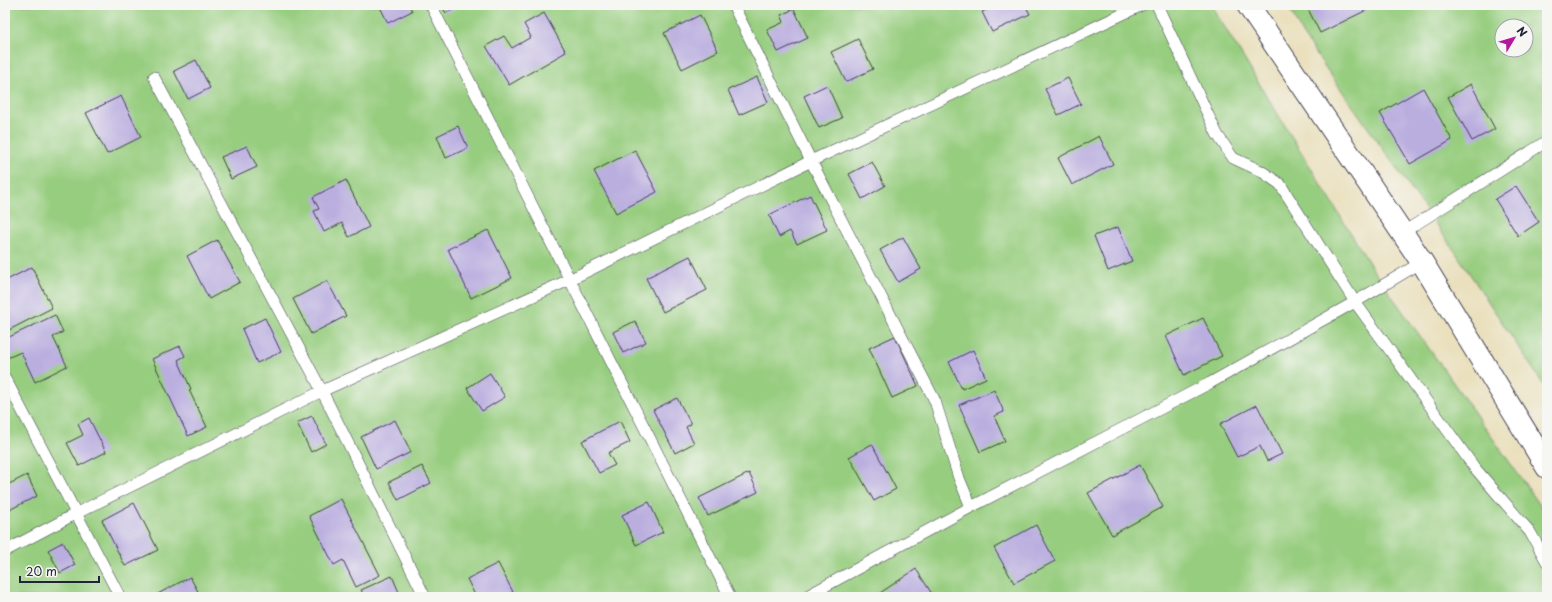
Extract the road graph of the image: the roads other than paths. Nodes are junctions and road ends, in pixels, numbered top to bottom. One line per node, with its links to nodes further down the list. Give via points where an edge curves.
1 (431, 5): 11 (lane)
2 (733, 5): 8 (lane)
3 (1142, 5): 8 (lane)
4 (1156, 5): 12 (lane, via 1217,134 1233,158 1261,171 1280,184)
5 (1248, 5): 9 (street)
6 (154, 77): 14 (lane)
7 (1547, 141): 9 (lane)
8 (811, 160): 11 (lane); 16 (lane, via 935,401 959,478)
9 (1402, 233): 10 (street)
10 (1422, 262): 12 (lane); 15 (street)
11 (569, 280): 14 (lane); 22 (lane)
12 (1356, 302): 16 (lane, via 1210,383); 19 (lane, via 1474,467 1530,532)
13 (5, 378): 17 (lane)
14 (322, 392): 17 (lane); 21 (lane)
15 (1547, 467)
16 (971, 507): 23 (lane)
17 (77, 513): 18 (lane); 20 (lane)
18 (5, 551)
19 (1547, 562)
20 (120, 597)
21 (425, 597)
22 (730, 597)
23 (805, 597)

